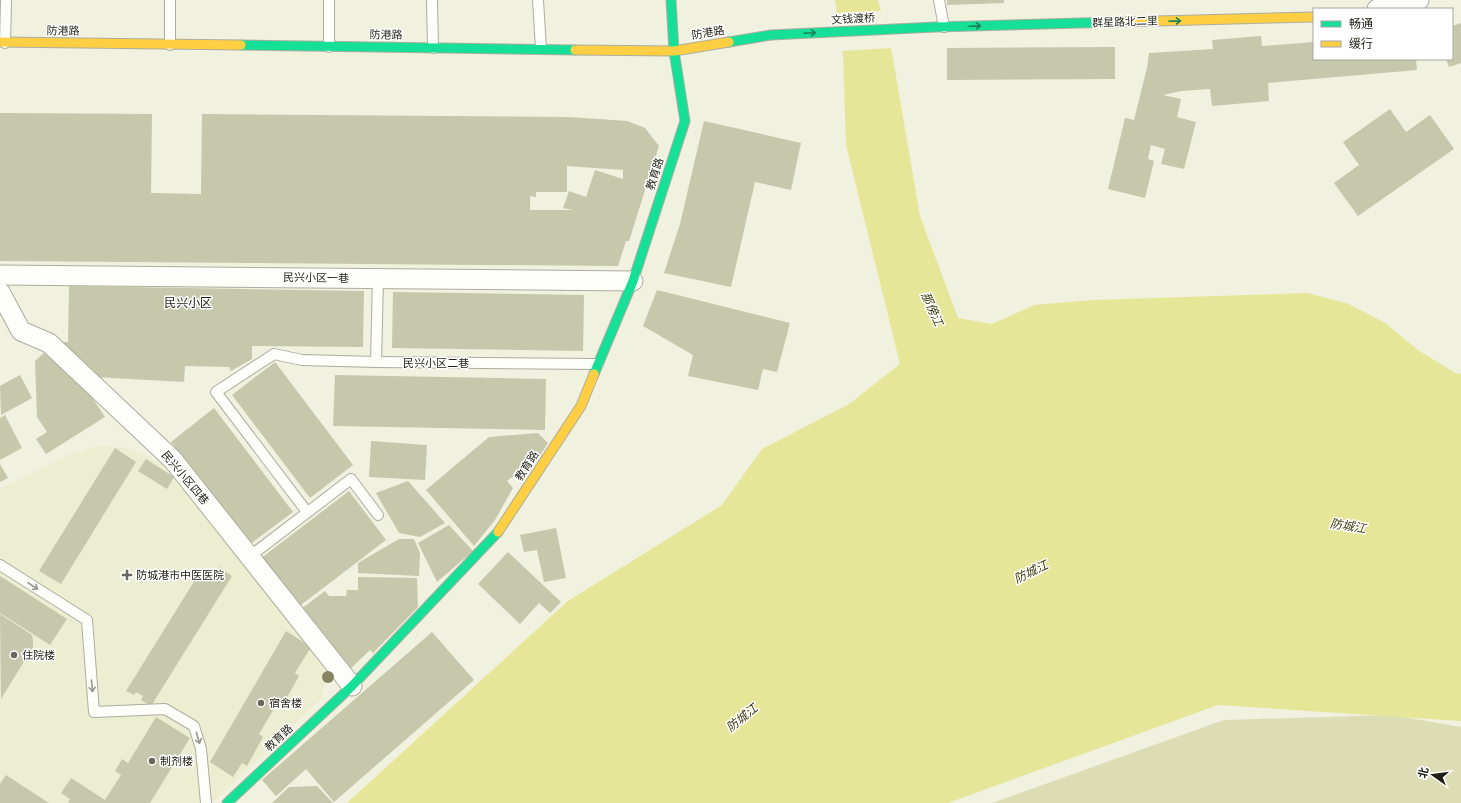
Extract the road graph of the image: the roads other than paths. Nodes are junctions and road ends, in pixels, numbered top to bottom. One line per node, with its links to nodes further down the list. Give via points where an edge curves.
1 (6, 0): 13 (lane)
2 (170, 0): 14 (lane)
3 (330, 0): 15 (lane)
4 (432, 0): 16 (lane)
5 (538, 0): 17 (lane)
6 (671, 0): 18 (street, 教育路)
7 (939, 0): 11 (lane)
8 (1419, 0): 9 (street)
9 (1382, 8)
10 (1313, 17): 11 (street, 群星路北二里, one-way to 10)
11 (940, 27): 12 (street, 文钱渡桥, one-way to 11)
12 (771, 35): 18 (street, 防港路)
13 (2, 43): 14 (street, 防港路)
14 (170, 44): 15 (street, 防港路)
15 (328, 47): 16 (street, 防港路)
16 (434, 48): 17 (street, 防港路)
17 (541, 49): 18 (street, 防港路)
18 (674, 51): 21 (street, 教育路, via 685,121)
19 (0, 275): 20 (street, 民兴小区一巷)
20 (378, 278): 21 (street, 民兴小区一巷); 23 (lane)
21 (633, 281): 24 (street, 教育路)
22 (0, 292): 27 (street, 民兴小区四巷, via 21,331 48,343 173,460)
23 (376, 362): 24 (lane, 民兴小区二巷); 25 (lane, 民兴小区二巷, via 302,360 274,354 216,392)
24 (598, 364): 29 (street, 教育路, via 580,406 498,532)
25 (307, 512): 26 (lane, via 351,479); 27 (lane)
26 (378, 515)
27 (249, 557): 29 (street, 民兴小区四巷)
28 (0, 565): 30 (lane, one-way to 30, via 87,620 94,712 165,709 194,726 201,750)
29 (352, 686): 31 (street, 教育路)
30 (206, 803)
31 (227, 803)

